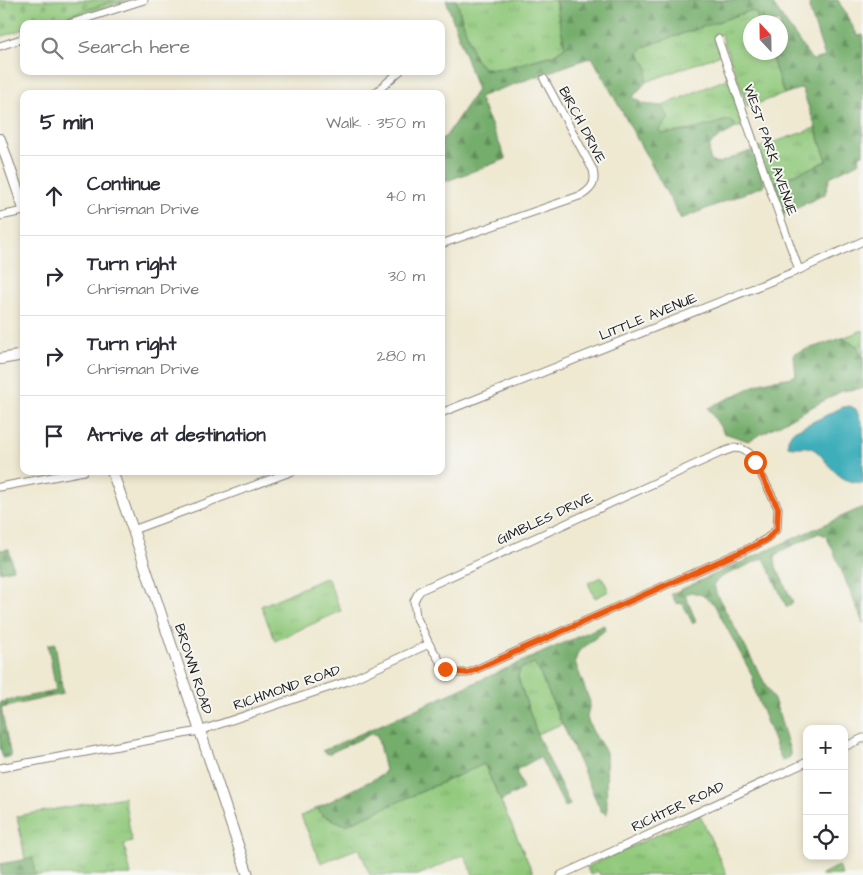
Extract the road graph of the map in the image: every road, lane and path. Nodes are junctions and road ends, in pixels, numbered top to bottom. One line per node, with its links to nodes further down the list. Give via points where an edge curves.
1 (144, 0): 2 (street)
2 (82, 20)
3 (20, 39): 5 (street)
4 (718, 39): 15 (street, WEST PARK AVENUE)
5 (0, 46)
6 (395, 75): 8 (street)
7 (544, 79): 14 (street, BIRCH DRIVE, via 593,170 594,184 582,195)
8 (379, 90)
9 (0, 139): 10 (main road)
10 (19, 180)
11 (20, 211): 12 (street)
12 (0, 216)
13 (863, 241): 15 (street, LITTLE AVENUE)
14 (445, 243)
15 (799, 270): 18 (street, LITTLE AVENUE)
16 (20, 356): 17 (main road)
17 (0, 359)
18 (445, 411)
19 (63, 475): 22 (street)
20 (113, 475): 23 (main road, BROWN ROAD)
21 (282, 475): 23 (street)
22 (0, 487)
23 (133, 530): 25 (main road, BROWN ROAD)
24 (429, 644): 24 (street, GIMBLES DRIVE, via 445,669 468,673 766,540 777,529 778,508 749,453 734,448 720,453 422,590 414,600 416,616); 25 (street, RICHMOND ROAD, via 348,680)
25 (199, 732): 29 (street, RICHMOND ROAD); 30 (main road, BROWN ROAD)
26 (863, 738): 27 (street)
27 (848, 745)
28 (803, 764): 31 (street, RICHTER ROAD)
29 (0, 768)
30 (248, 875)
31 (561, 875)

